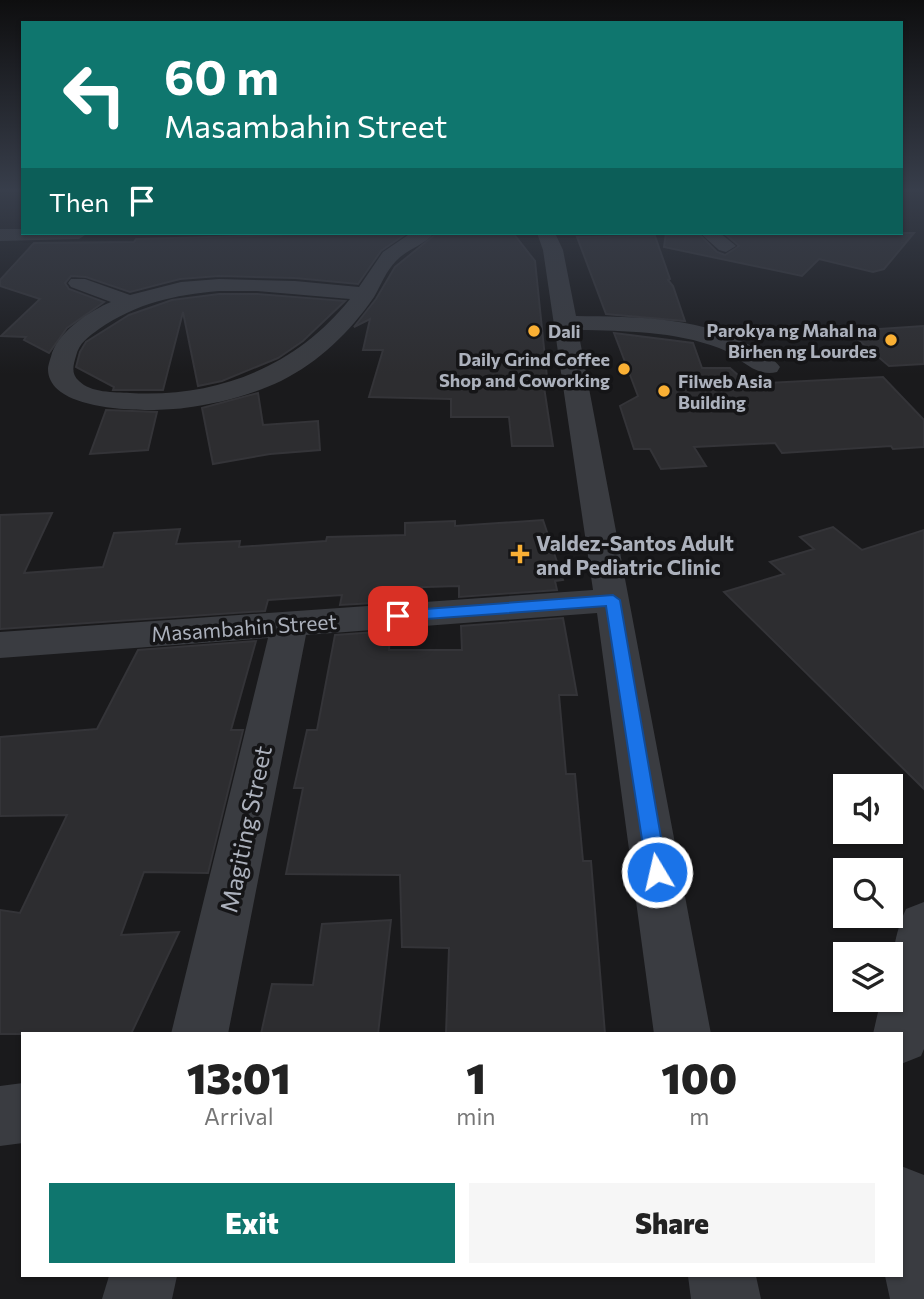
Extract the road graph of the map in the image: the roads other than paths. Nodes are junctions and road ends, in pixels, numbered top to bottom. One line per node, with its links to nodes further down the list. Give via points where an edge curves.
1 (394, 253): 4 (street)
2 (552, 253): 6 (street)
3 (78, 283): 5 (street)
4 (365, 294): 5 (street, via 219,284); 5 (street, via 314,352 232,390 184,400 137,402 94,398 66,383 60,369 69,343 101,314)
5 (130, 302)
6 (564, 323): 7 (street, via 630,324 683,332 732,344); 8 (street)
7 (768, 367)
8 (613, 600): 9 (street, Masambahin Street); 13 (street)
9 (290, 623): 10 (street, Masambahin Street); 12 (street, Magiting Street)
10 (0, 645)
11 (924, 926): 14 (street)
12 (200, 1032)
13 (683, 1032)
14 (902, 1032)
15 (21, 1113): 16 (street)
16 (0, 1116)
17 (903, 1207): 20 (street)
18 (142, 1277): 21 (street)
19 (722, 1277): 22 (street)
20 (924, 1298)
21 (137, 1299)
22 (726, 1299)

